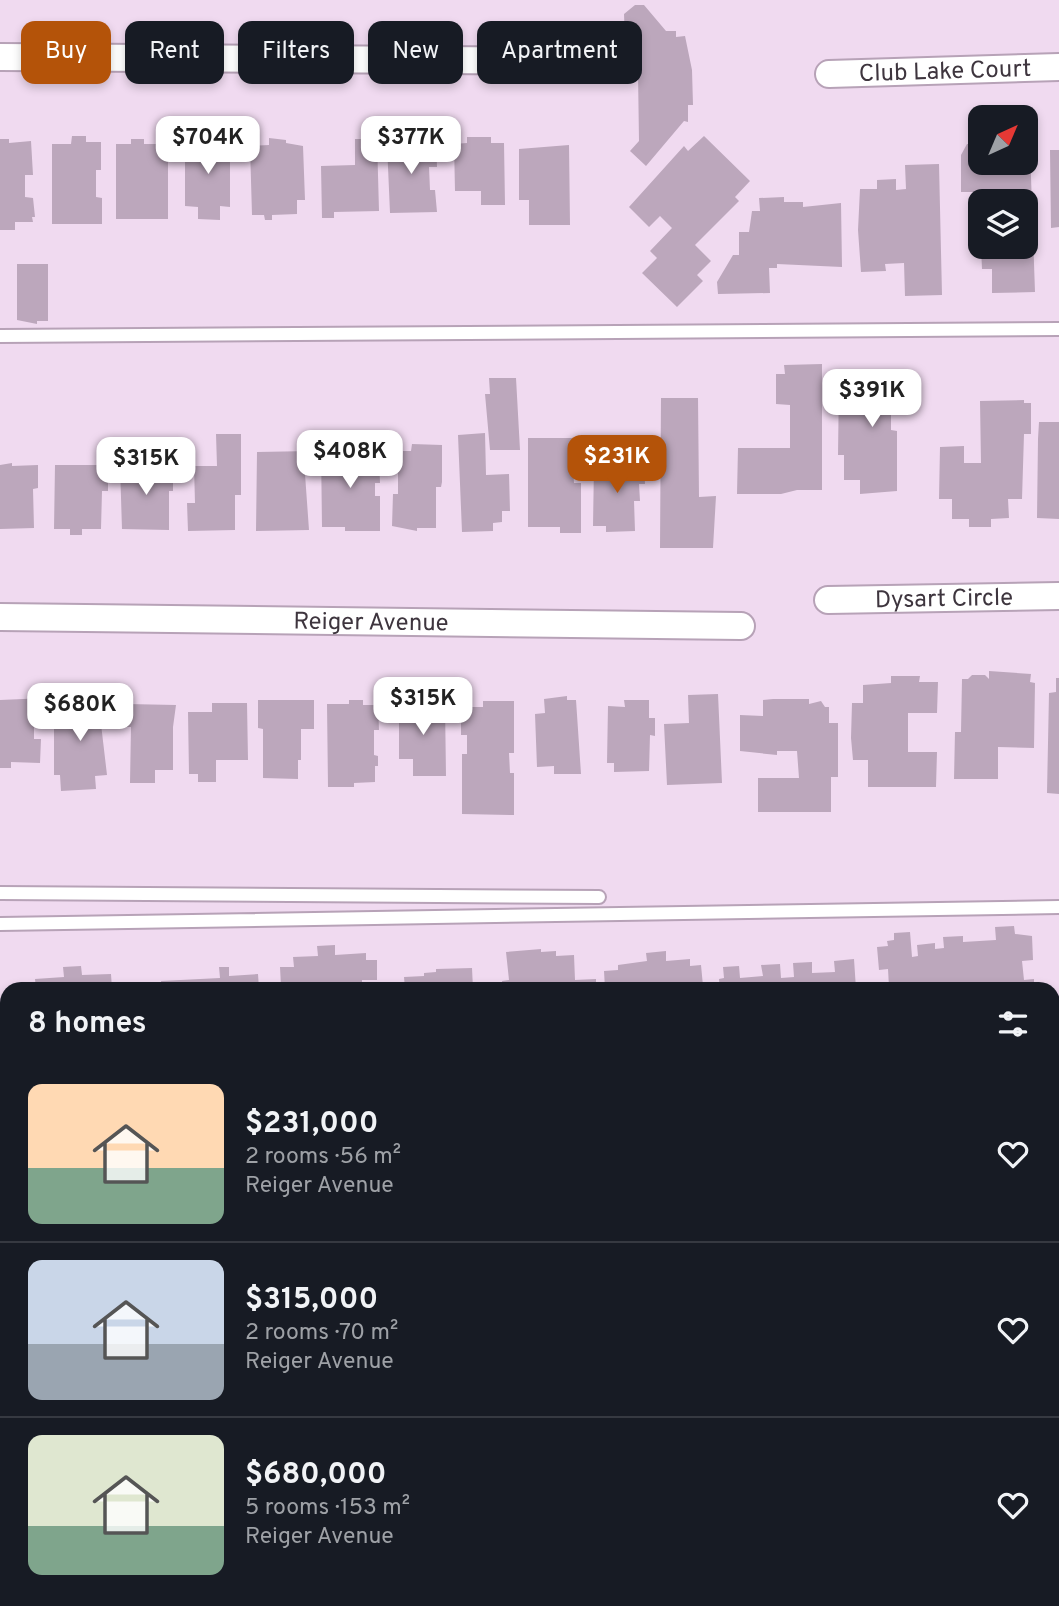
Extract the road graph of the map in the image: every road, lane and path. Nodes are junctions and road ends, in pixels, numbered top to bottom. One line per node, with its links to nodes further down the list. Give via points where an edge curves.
1 (0, 57): 2 (street)
2 (477, 60)
3 (1059, 67): 4 (street, Club Lake Court)
4 (829, 74)
5 (1059, 329): 6 (lane)
6 (0, 335)
7 (1059, 596): 8 (street, Dysart Circle)
8 (828, 600)
9 (0, 617): 10 (street, Reiger Avenue)
10 (741, 626)
11 (0, 893): 12 (lane)
12 (599, 897)
13 (1059, 907): 14 (lane)
14 (0, 924)

